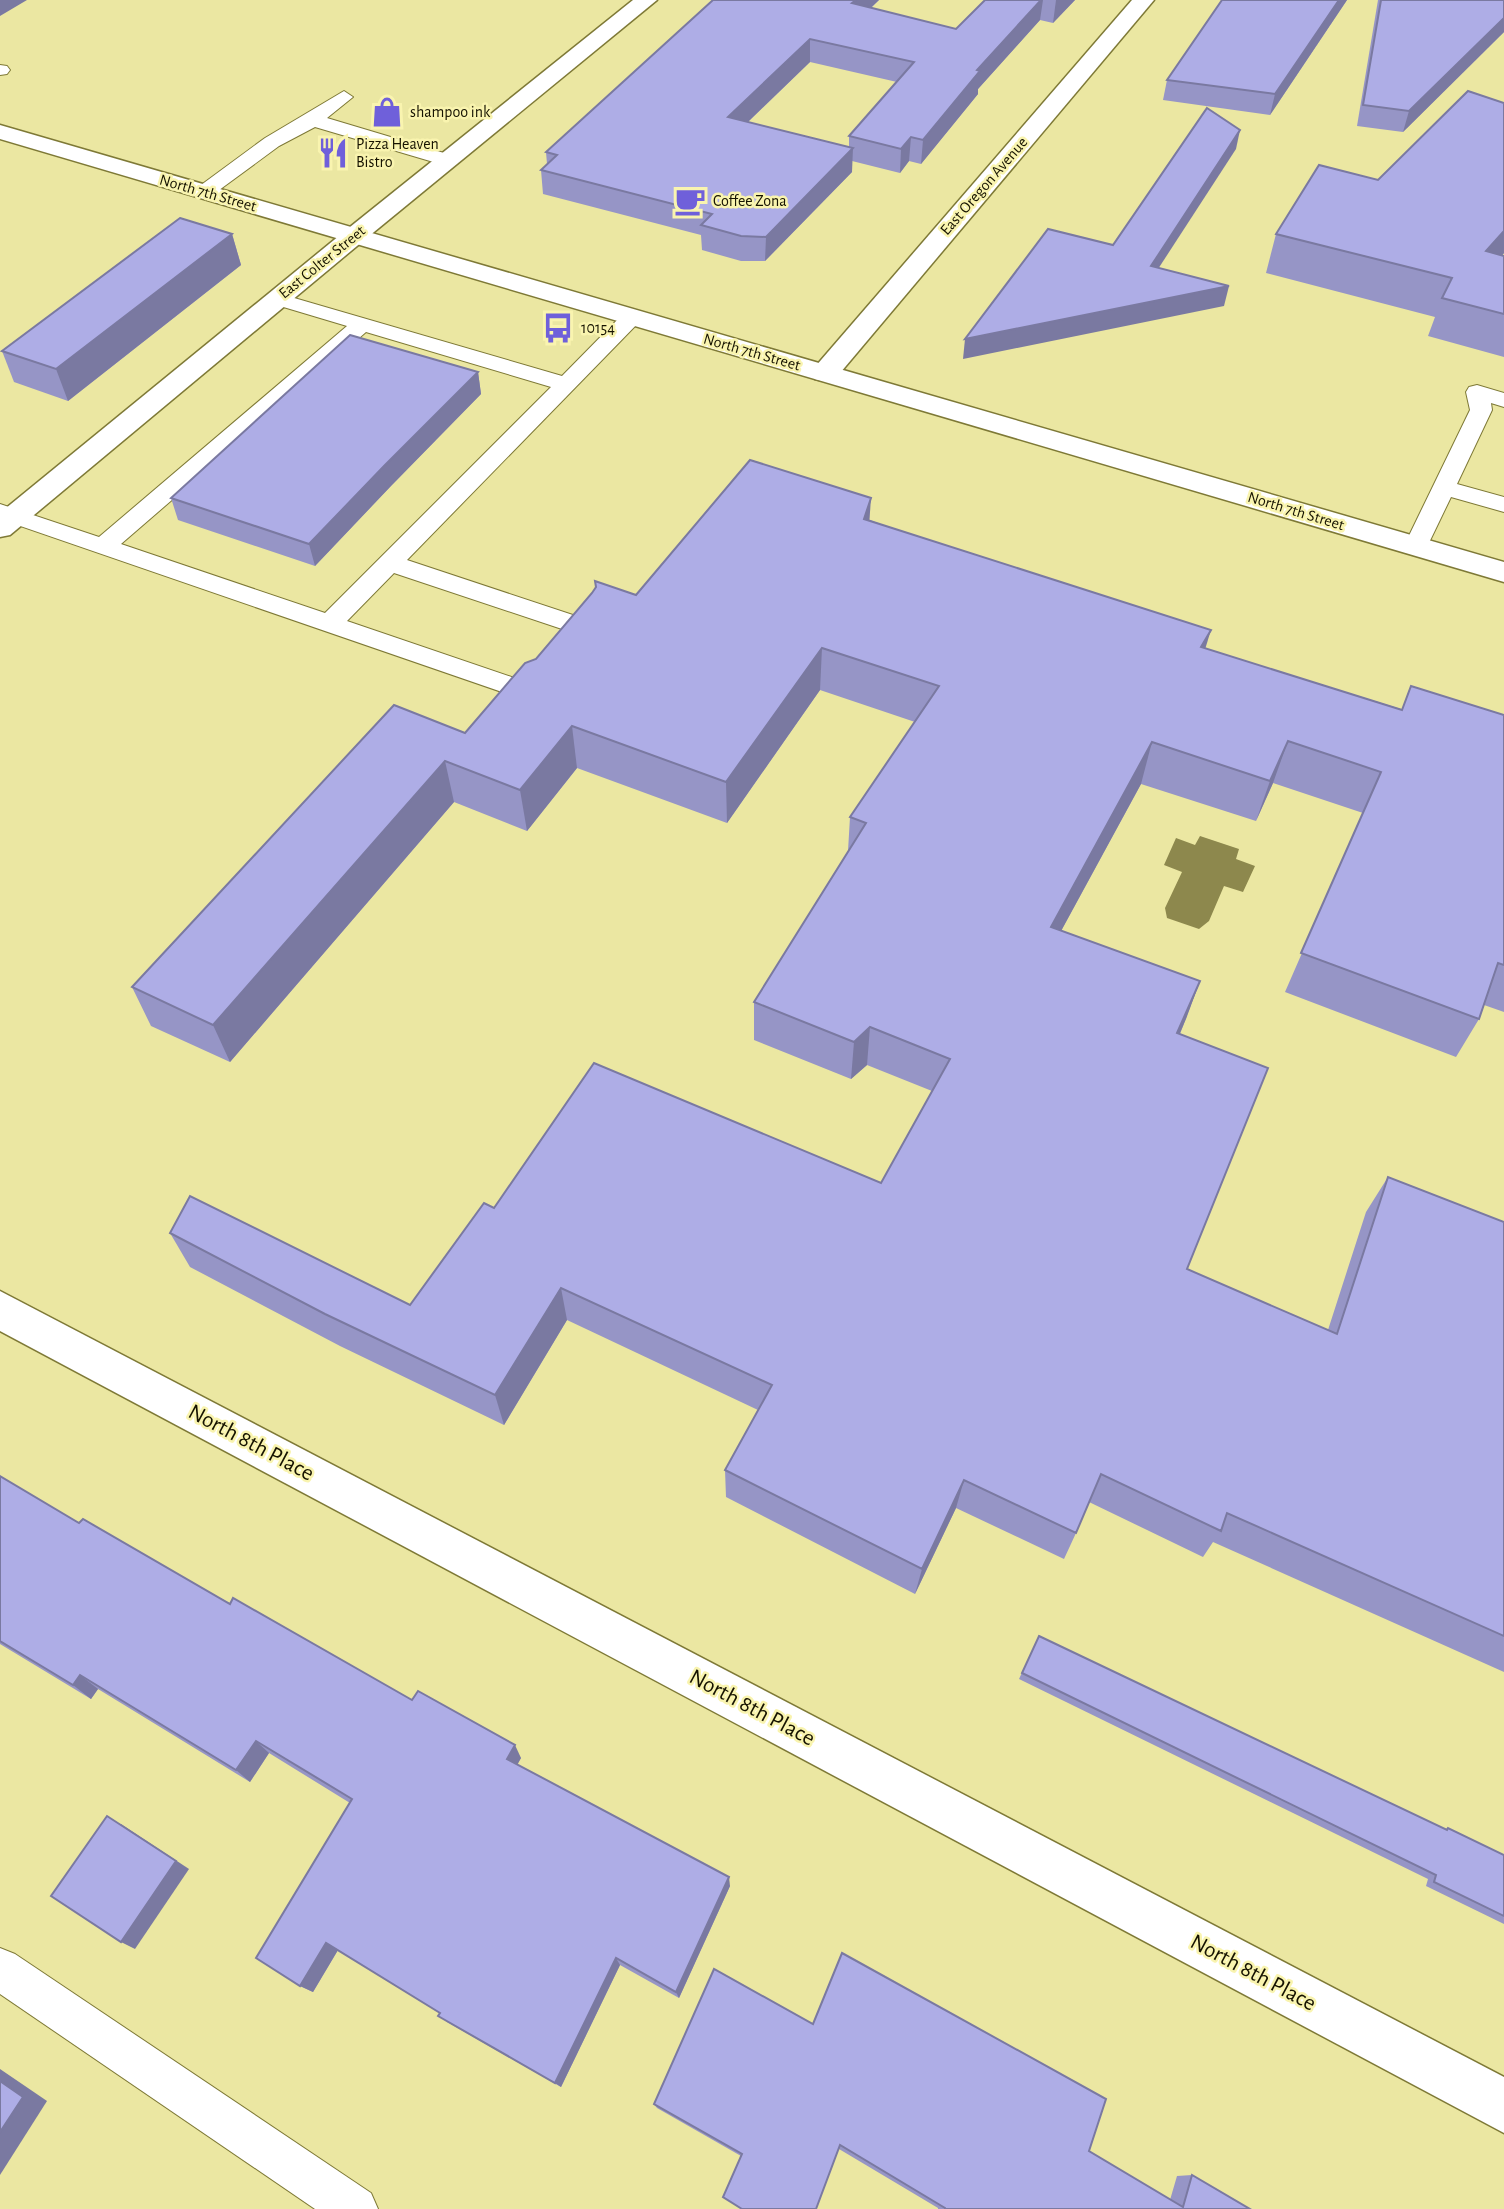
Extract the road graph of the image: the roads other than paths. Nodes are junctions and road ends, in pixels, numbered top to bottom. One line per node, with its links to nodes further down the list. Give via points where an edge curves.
1 (646, 0): 6 (street, East Colter Street)
2 (1143, 0): 12 (street, East Oregon Avenue)
3 (344, 97): 4 (lane)
4 (313, 120): 6 (lane); 7 (lane, via 272,142)
5 (0, 132): 7 (street, North 7th Street)
6 (446, 160): 8 (street, East Colter Street)
7 (204, 192): 8 (street, North 7th Street)
8 (354, 236): 9 (street, East Colter Street); 10 (street, North 7th Street)
9 (277, 299): 11 (lane); 17 (street, East Colter Street)
10 (633, 317): 12 (street, North 7th Street); 13 (lane)
11 (362, 324): 13 (lane); 19 (lane)
12 (825, 373): 18 (street, North 7th Street)
13 (566, 384): 20 (lane)
14 (1504, 400): 15 (lane, via 1477,392 1481,411)
15 (1446, 488): 16 (lane); 18 (lane)
16 (1504, 505)
17 (4, 518): 19 (lane)
18 (1416, 546): 21 (street, North 7th Street)
19 (102, 547): 22 (lane)
20 (390, 563): 22 (lane); 22 (lane, via 585,628 531,693)
21 (1504, 572)
22 (329, 624)
23 (0, 1310): 25 (street, North 8th Place)
24 (0, 1969): 26 (lane)
25 (1504, 2106)
26 (355, 2209)

